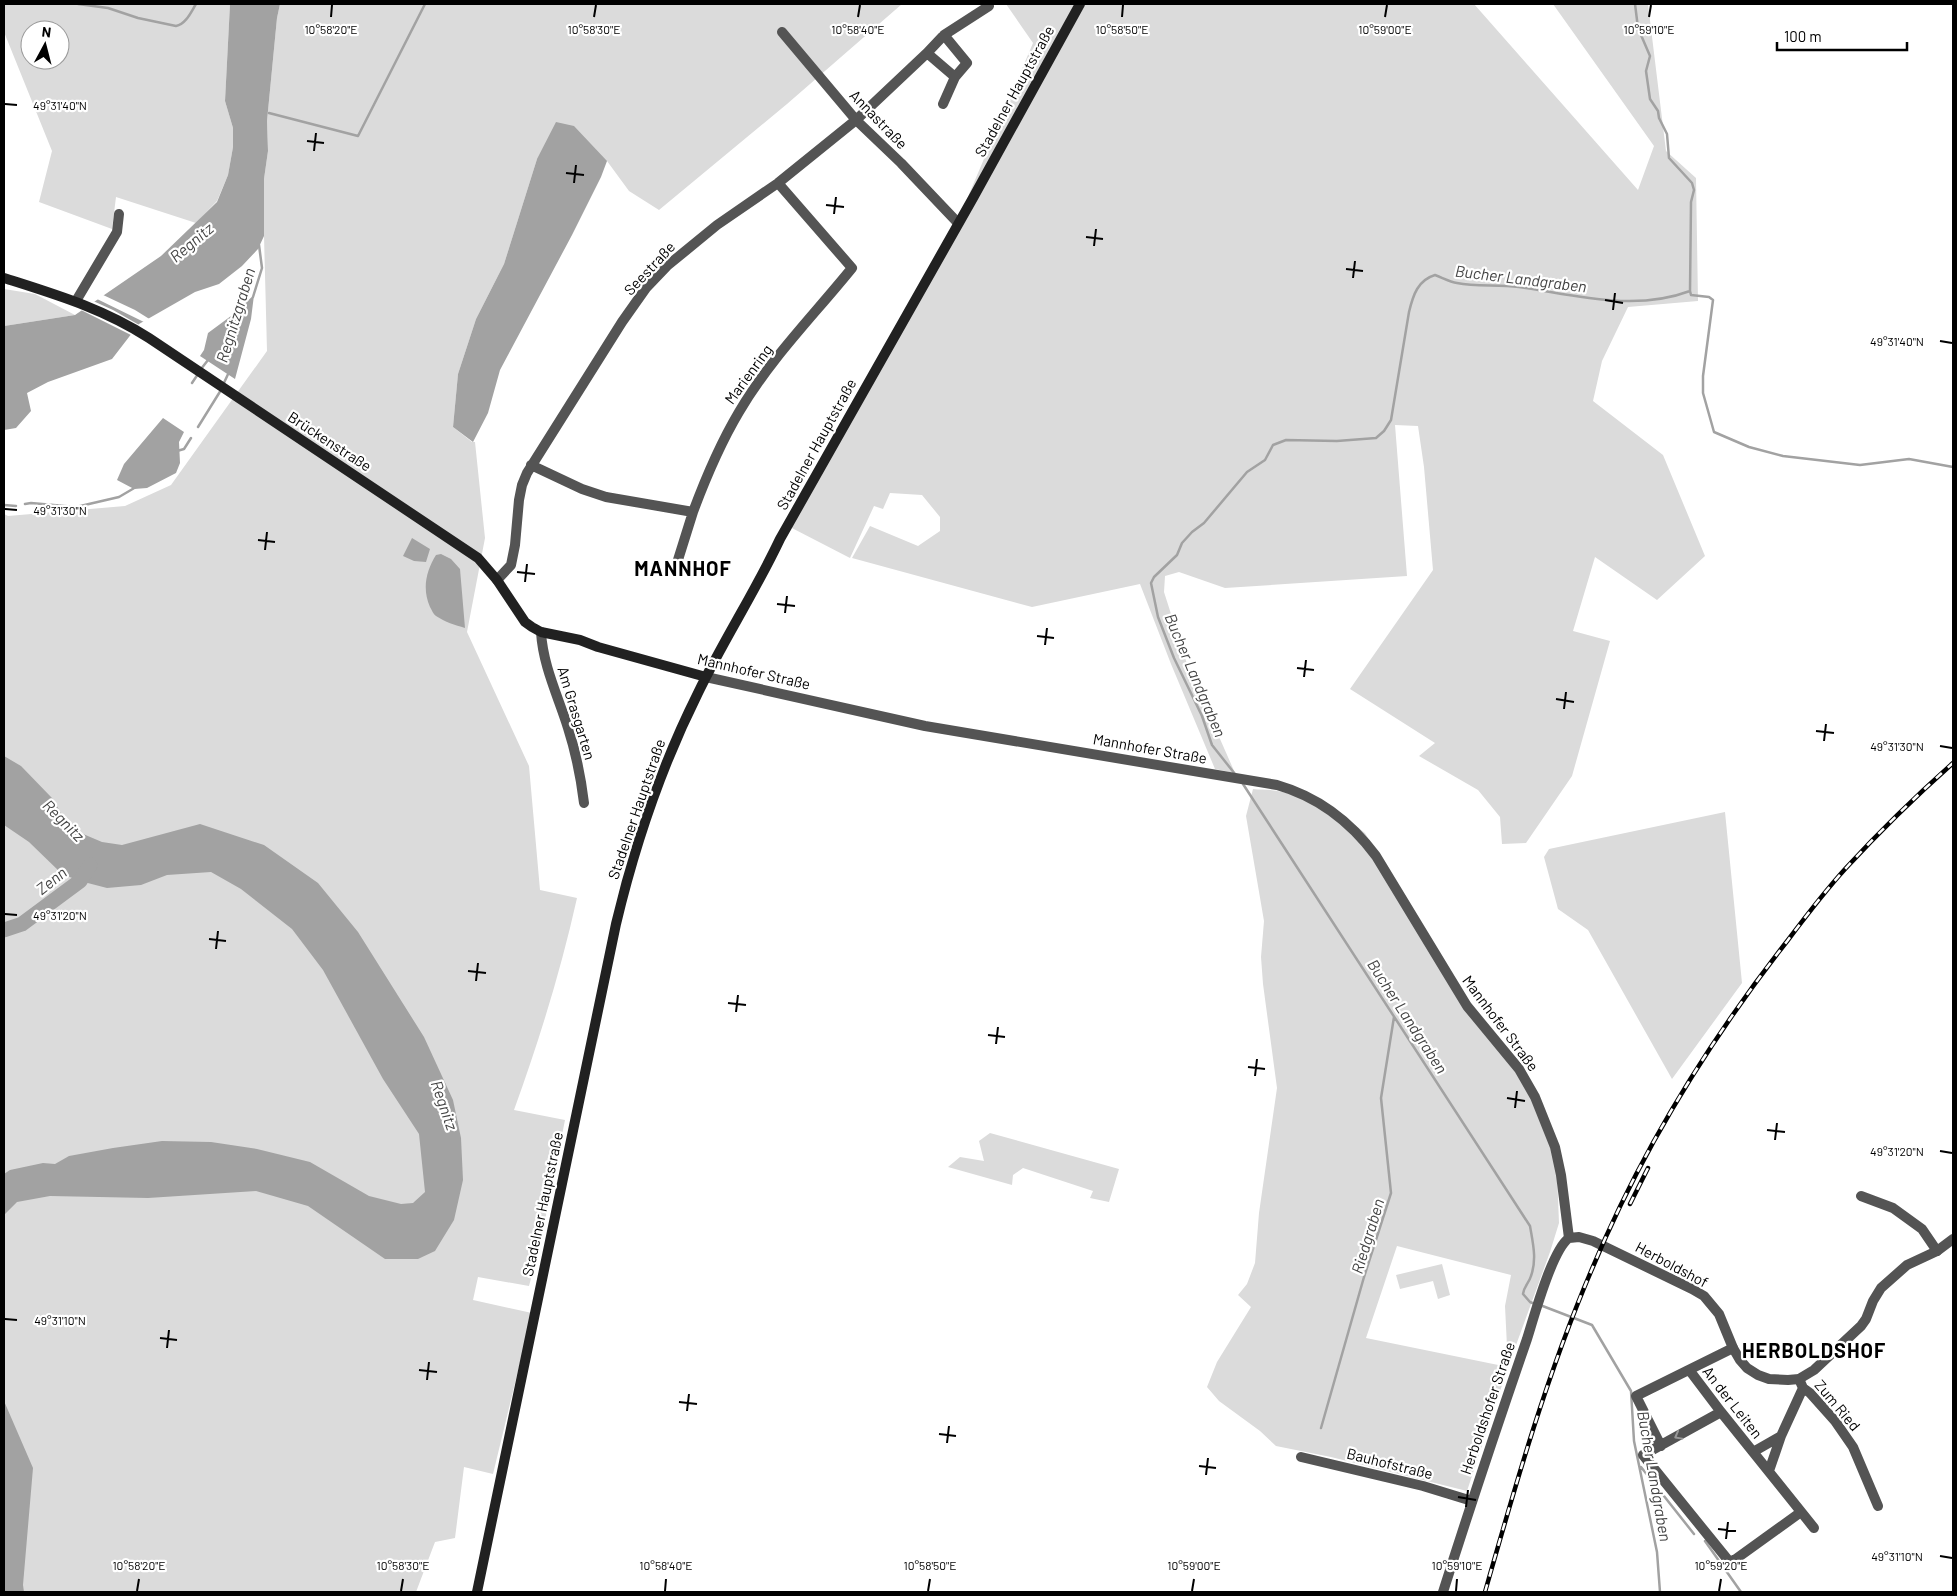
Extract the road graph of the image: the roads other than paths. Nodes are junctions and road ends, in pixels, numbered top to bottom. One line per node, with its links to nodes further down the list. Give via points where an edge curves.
1 (1080, 4): 11 (main road, Stadelner Hauptstraße)
2 (989, 6): 4 (street, Seestraße)
3 (782, 32): 8 (street, Annastraße)
4 (944, 35): 5 (street, Seestraße); 6 (street, via 967,64)
5 (927, 53): 6 (street); 8 (street, Seestraße)
6 (955, 77): 7 (street)
7 (943, 104)
8 (856, 120): 9 (street, Seestraße); 11 (street, Annastraße)
9 (778, 183): 14 (street, Seestraße, via 690,246 646,288); 15 (street, Marienring, via 852,268 739,410 710,467)
10 (119, 214): 13 (street, via 117,232)
11 (958, 223): 19 (main road, Stadelner Hauptstraße, via 784,531)
12 (4, 278): 13 (main road)
13 (79, 302): 17 (main road, Brückenstraße, via 141,333 455,541 478,558)
14 (531, 466): 15 (street, via 606,497); 17 (street, Seestraße, via 522,485 511,565)
15 (693, 512): 16 (street, Marienring)
16 (677, 563)
17 (497, 580): 18 (main road, Mannhofer Straße, via 524,622)
18 (541, 632): 19 (main road, Mannhofer Straße, via 580,640); 20 (street, Am Grasgarten, via 550,677 578,761)
19 (706, 677): 22 (street, Mannhofer Straße, via 925,726 1258,782 1296,791 1328,808 1343,819 1376,856 1467,1006 1519,1069 1535,1097 1555,1147); 38 (main road, Stadelner Hauptstraße, via 657,785 623,895)
20 (584, 804)
21 (1861, 1196): 24 (street, via 1893,1208 1922,1229)
22 (1569, 1238): 25 (street, Herboldshof, via 1593,1241 1697,1292 1715,1309); 34 (street, Herboldshofer Straße, via 1560,1246)
23 (1953, 1239): 24 (street)
24 (1937, 1251): 27 (street, via 1906,1265 1881,1288 1861,1326)
25 (1733, 1348): 26 (street); 27 (street, Herboldshof, via 1748,1368 1758,1375)
26 (1690, 1371): 28 (street, An der Leiten); 30 (street, via 1636,1396)
27 (1801, 1384): 29 (street, An der Leiten); 35 (street, Zum Ried, via 1835,1421 1853,1447)
28 (1721, 1412): 30 (street, one-way to 30); 31 (street, An der Leiten)
29 (1781, 1436): 31 (street, An der Leiten); 33 (street, An der Leiten)
30 (1661, 1446): 36 (street, via 1643,1454 1728,1560 1733,1561)
31 (1753, 1452): 33 (street, An der Leiten)
32 (1301, 1457): 34 (street, Bauhofstraße)
33 (1769, 1472): 36 (street, An der Leiten)
34 (1472, 1501): 39 (street, Herboldshofer Straße)
35 (1878, 1506)
36 (1802, 1512): 37 (street, An der Leiten)
37 (1814, 1528)
38 (477, 1592)
39 (1443, 1592)

